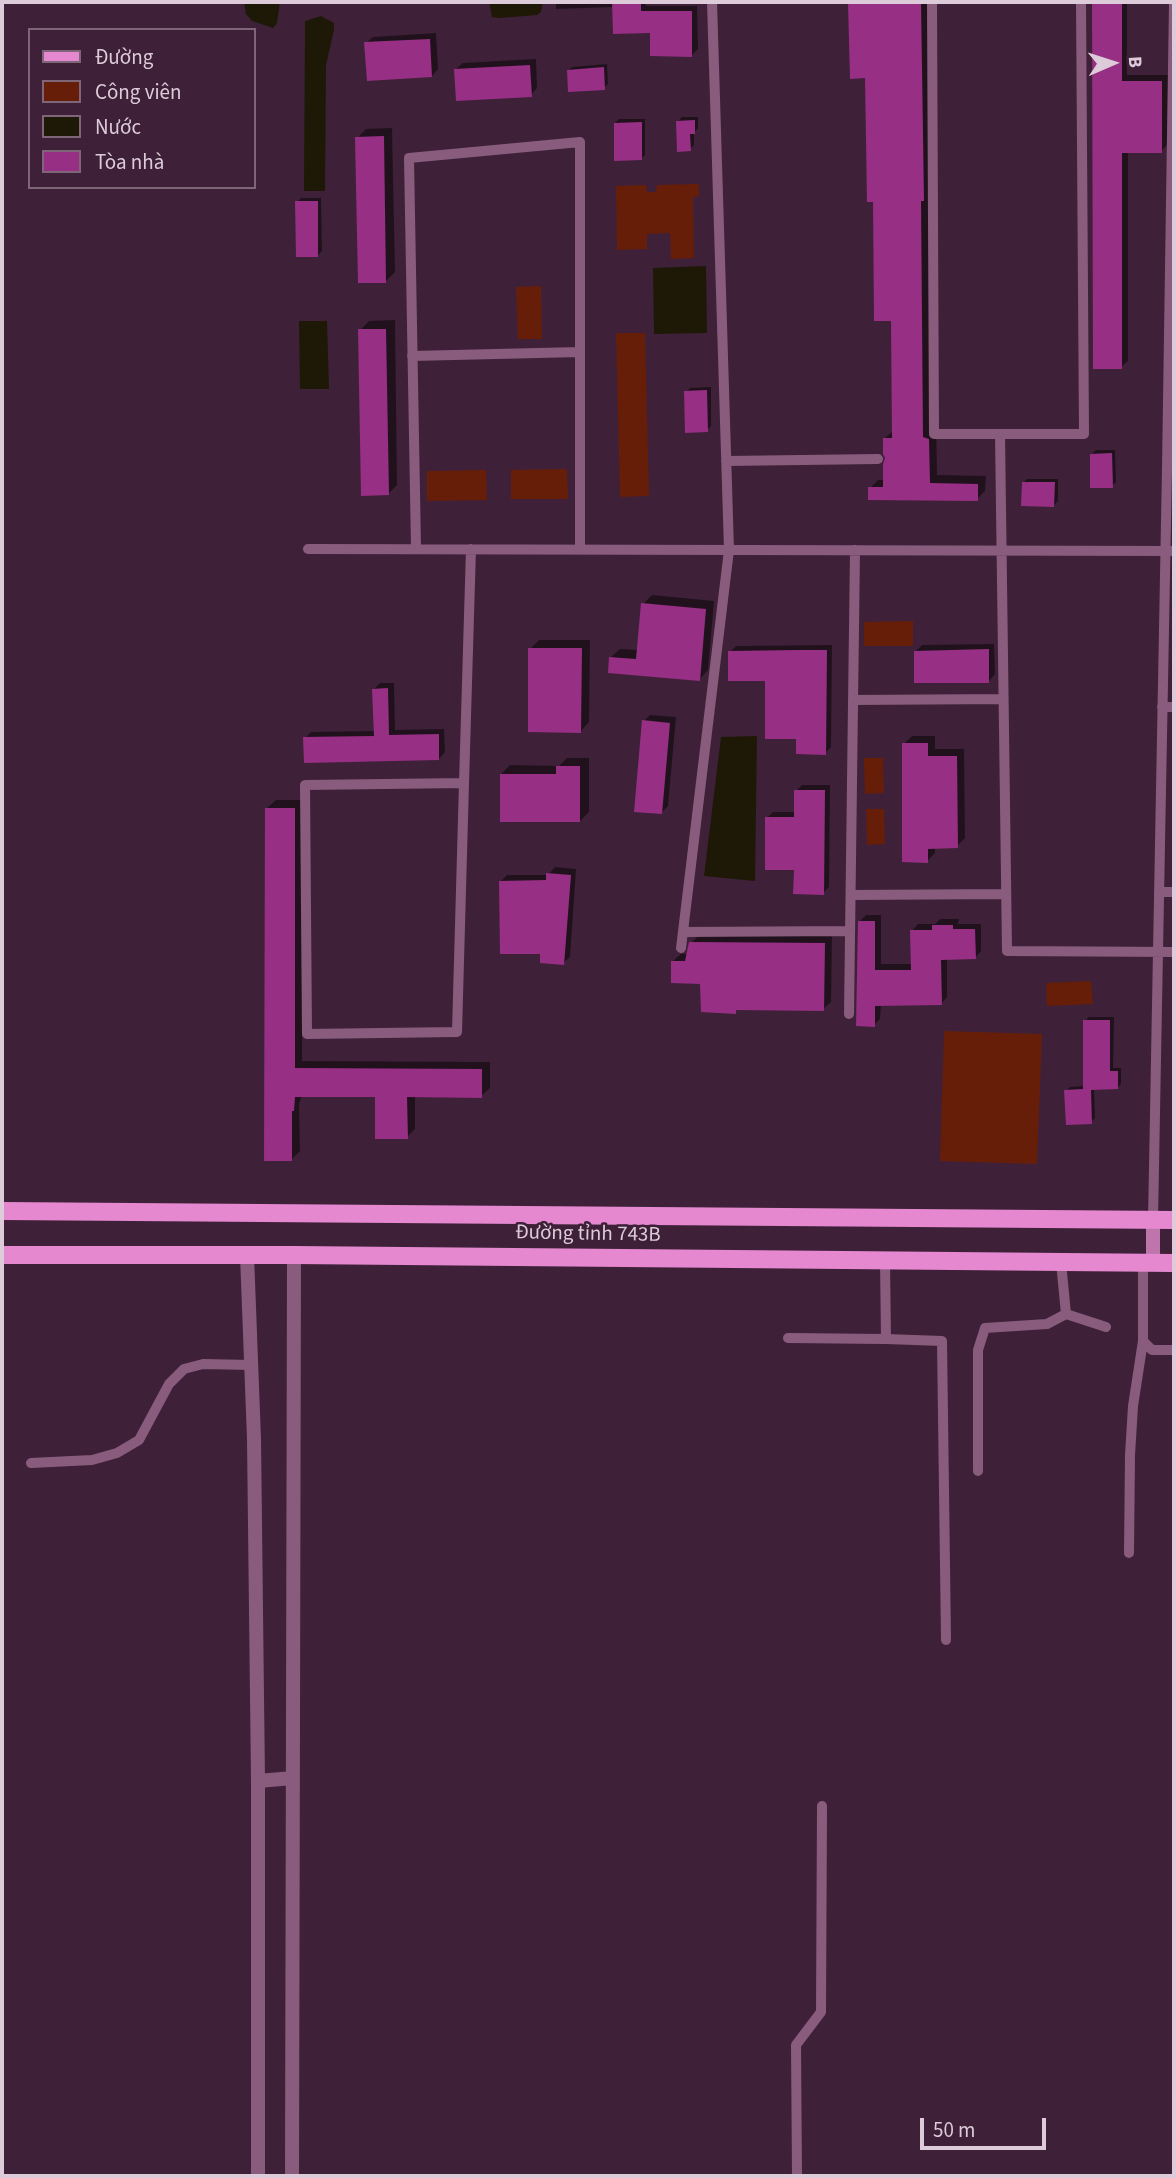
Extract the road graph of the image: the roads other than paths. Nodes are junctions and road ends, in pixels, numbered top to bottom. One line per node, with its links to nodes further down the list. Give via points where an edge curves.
1 (712, 2): 11 (lane)
2 (932, 2): 9 (lane, via 934,434)
3 (1082, 2): 9 (lane, via 1084,433)
4 (1174, 2): 5 (lane)
5 (1173, 85): 8 (lane)
6 (580, 352): 7 (lane); 7 (lane, via 580,142 409,158); 15 (lane)
7 (412, 356): 12 (lane)
8 (1171, 426): 19 (lane)
9 (1000, 434): 18 (lane)
10 (878, 459): 11 (lane)
11 (726, 461): 16 (lane)
12 (416, 548): 13 (lane); 14 (lane)
13 (307, 549)
14 (471, 549): 15 (lane); 24 (lane)
15 (580, 549): 16 (lane)
16 (729, 550): 17 (lane); 30 (lane)
17 (855, 550): 18 (lane); 21 (lane)
18 (1002, 551): 19 (lane); 20 (lane)
19 (1170, 551): 22 (lane)
20 (1003, 699): 21 (lane); 27 (lane)
21 (853, 700): 28 (lane)
22 (1162, 707): 23 (lane); 25 (lane)
23 (1174, 707)
24 (464, 783): 24 (lane, via 304,785 307,1034 457,1032)
25 (1159, 892): 26 (lane); 32 (lane)
26 (1174, 892)
27 (1006, 894): 28 (lane); 32 (lane, via 1007,951)
28 (851, 895): 29 (lane)
29 (850, 931): 30 (lane); 34 (lane)
30 (683, 932): 31 (lane)
31 (681, 948)
32 (1158, 952): 33 (lane); 36 (lane)
33 (1174, 952)
34 (849, 1014)
35 (2, 1211): 36 (main road, Đường tỉnh 743B)
36 (1153, 1220): 37 (main road, Đường tỉnh 743B); 43 (main road)
37 (1174, 1220)
38 (2, 1255): 39 (main road, Đường tỉnh 743B)
39 (247, 1255): 40 (main road, Đường tỉnh 743B); 51 (street)
40 (294, 1255): 41 (main road, Đường tỉnh 743B); 56 (street)
41 (885, 1261): 42 (main road, Đường tỉnh 743B); 48 (lane)
42 (1061, 1262): 43 (main road, Đường tỉnh 743B); 45 (lane)
43 (1148, 1263): 44 (main road, Đường tỉnh 743B); 49 (lane)
44 (1174, 1263)
45 (1066, 1314): 46 (lane); 53 (lane, via 1047,1324 985,1328 978,1350)
46 (1106, 1327)
47 (788, 1338): 48 (lane)
48 (886, 1339): 55 (lane, via 942,1341)
49 (1143, 1341): 50 (lane, via 1152,1350); 54 (lane, via 1133,1406)
50 (1174, 1350)
51 (251, 1365): 52 (lane, via 203,1364 184,1369 169,1384 139,1440 117,1453 92,1460); 57 (street)
52 (32, 1463)
53 (978, 1471)
54 (1129, 1553)
55 (946, 1640)
56 (293, 1778): 57 (street); 60 (street)
57 (258, 1781): 59 (street)
58 (822, 1806): 61 (lane, via 821,2012 796,2045)
59 (258, 2176)
60 (292, 2176)
61 (797, 2176)

